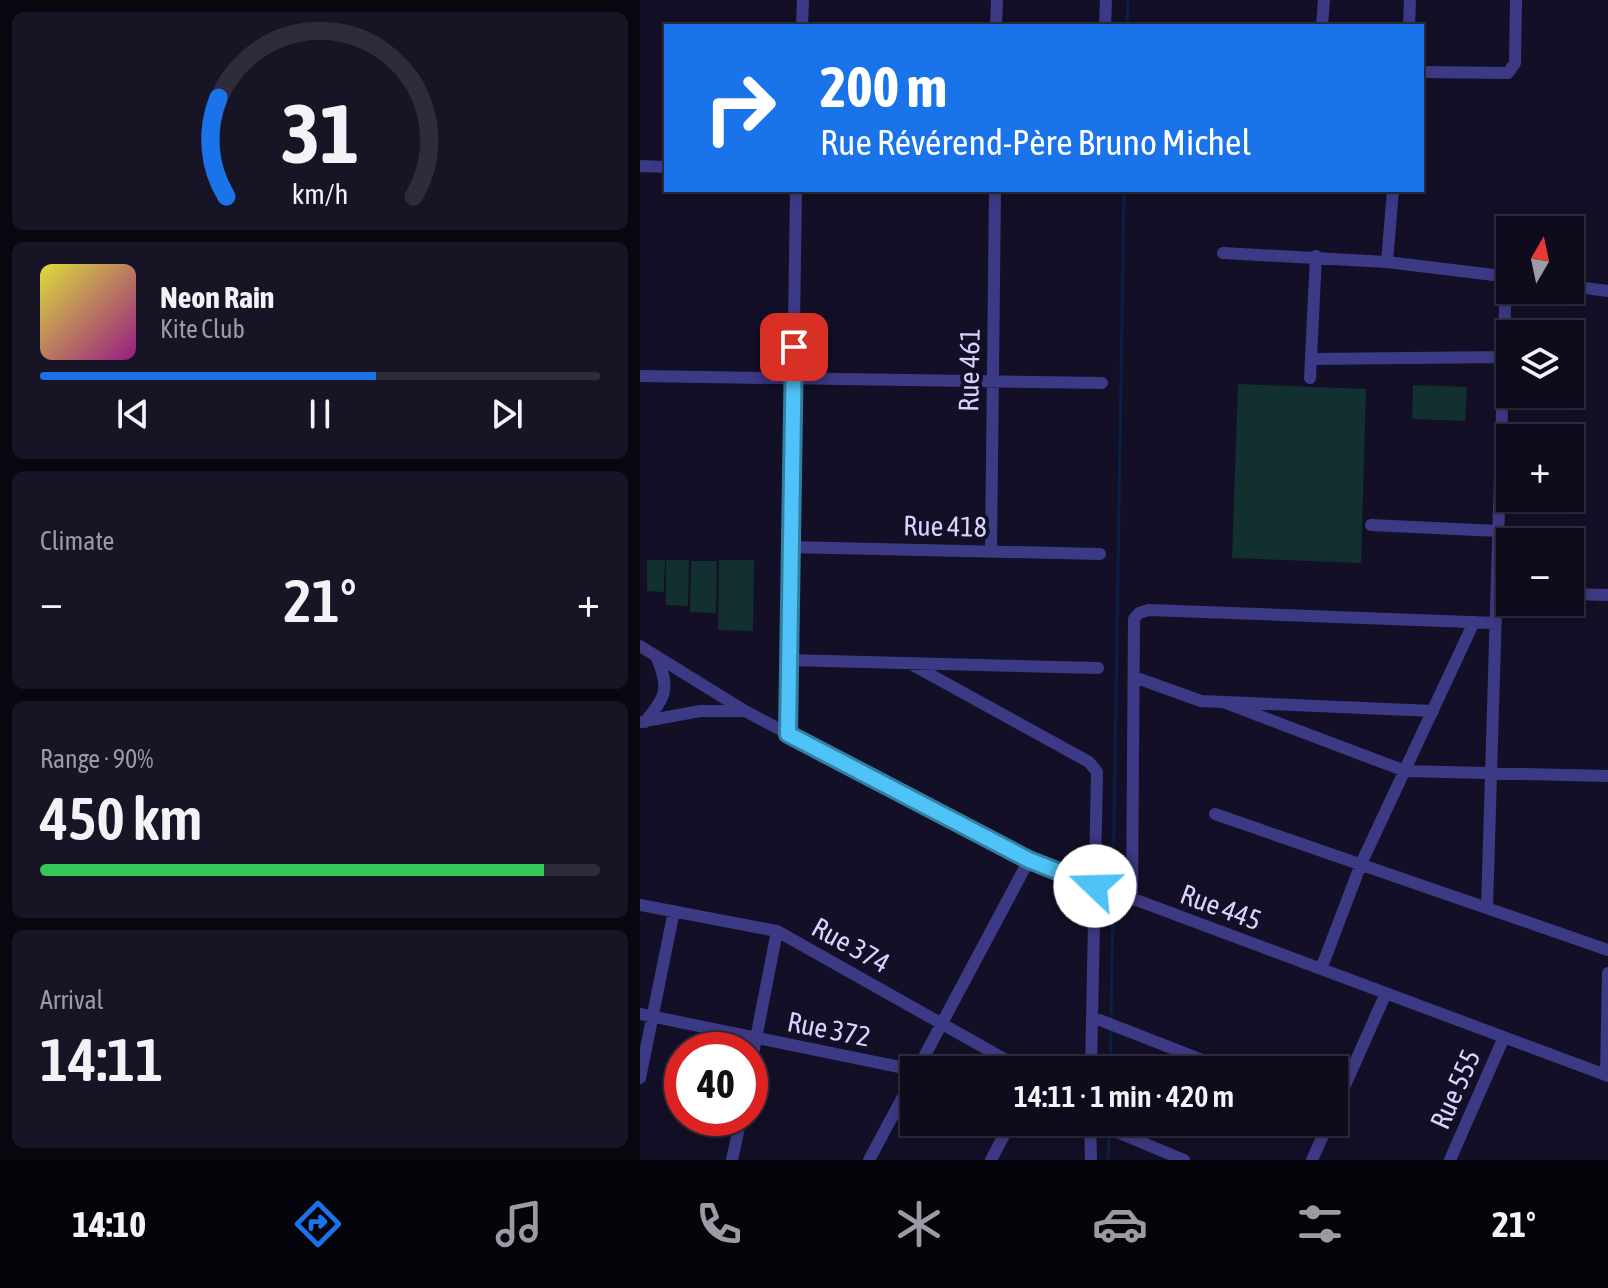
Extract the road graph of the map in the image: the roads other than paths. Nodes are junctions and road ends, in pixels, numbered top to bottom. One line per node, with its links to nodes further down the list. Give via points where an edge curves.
1 (803, 0): 7 (street)
2 (997, 0): 8 (street)
3 (1106, 0): 9 (street)
4 (1324, 0): 10 (street)
5 (1410, 0): 11 (street)
6 (1516, 0): 12 (street, via 1515,63 1508,73)
7 (802, 24)
8 (996, 24)
9 (1105, 24)
10 (1322, 24)
11 (1409, 24)
12 (1424, 72)
13 (640, 166): 14 (street)
14 (664, 167)
15 (796, 192): 27 (street)
16 (995, 192): 29 (street, Rue 461)
17 (1393, 192): 20 (street)
18 (1223, 253): 19 (street)
19 (1316, 256): 20 (street); 25 (street)
20 (1387, 262): 21 (street)
21 (1496, 275)
22 (1584, 288): 23 (street)
23 (1608, 291)
24 (1496, 357): 25 (street)
25 (1313, 359): 28 (street)
26 (640, 376): 27 (street)
27 (794, 378): 29 (street); 35 (street)
28 (1310, 378)
29 (993, 381): 30 (street); 36 (street, Rue 461)
30 (1102, 383)
31 (1502, 408): 33 (street)
32 (1371, 525): 34 (street)
33 (1498, 528)
34 (1496, 531)
35 (789, 547): 36 (street, Rue 418); 45 (street)
36 (991, 551): 37 (street, Rue 418)
37 (1100, 554)
38 (1584, 594): 39 (street)
39 (1608, 595)
40 (1498, 616): 42 (street)
41 (1474, 622): 42 (street); 48 (street, via 1149,610 1134,619); 51 (street)
42 (1496, 623): 55 (street)
43 (640, 646): 44 (street, Rue 445)
44 (657, 658): 50 (street, Rue 445); 52 (street, via 666,679 664,695)
45 (788, 660): 46 (street); 53 (street)
46 (909, 663): 47 (street); 60 (street, via 1089,762 1097,772)
47 (1098, 668)
48 (1134, 677): 49 (street, via 1201,701); 61 (street)
49 (1223, 702): 51 (street); 54 (street)
50 (745, 711): 52 (street, via 700,711); 53 (street, Rue 445)
51 (1433, 711): 54 (street)
52 (643, 722)
53 (788, 734): 58 (street, Rue 445)
54 (1405, 771): 55 (street); 59 (street)
55 (1491, 773): 56 (street); 63 (street)
56 (1608, 776)
57 (1215, 814): 59 (street)
58 (1029, 860): 60 (street, Rue 445); 72 (street)
59 (1361, 864): 63 (street); 67 (street)
60 (1100, 888): 61 (street, Rue 445); 71 (street)
61 (1129, 899): 67 (street, Rue 445)
62 (640, 905): 64 (street, Rue 374)
63 (1487, 908): 66 (street)
64 (674, 911): 65 (street, Rue 374); 70 (street)
65 (777, 931): 72 (street, Rue 374); 74 (street)
66 (1608, 950)
67 (1321, 969): 69 (street, Rue 445)
68 (1608, 973): 82 (street)
69 (1386, 993): 75 (street, Rue 445); 84 (street)
70 (646, 1016): 73 (street, Rue 372); 83 (street)
71 (1092, 1017): 79 (street); 80 (street)
72 (942, 1024): 77 (street); 78 (street, Rue 374)
73 (726, 1032)
74 (757, 1032)
75 (1504, 1037): 82 (street, Rue 445); 97 (street, Rue 555)
76 (768, 1041): 81 (street, Rue 372)
77 (924, 1056)
78 (999, 1056)
79 (1091, 1056)
80 (1192, 1056)
81 (900, 1069)
82 (1607, 1075)
83 (640, 1078)
84 (1348, 1078)
85 (900, 1101): 92 (street)
86 (737, 1136): 91 (street)
87 (1004, 1136): 93 (street)
88 (1091, 1136): 94 (street)
89 (1125, 1136): 95 (street)
90 (1323, 1136): 96 (street)
91 (732, 1160)
92 (869, 1160)
93 (991, 1160)
94 (1091, 1160)
95 (1184, 1160)
96 (1312, 1160)
97 (1450, 1160)

